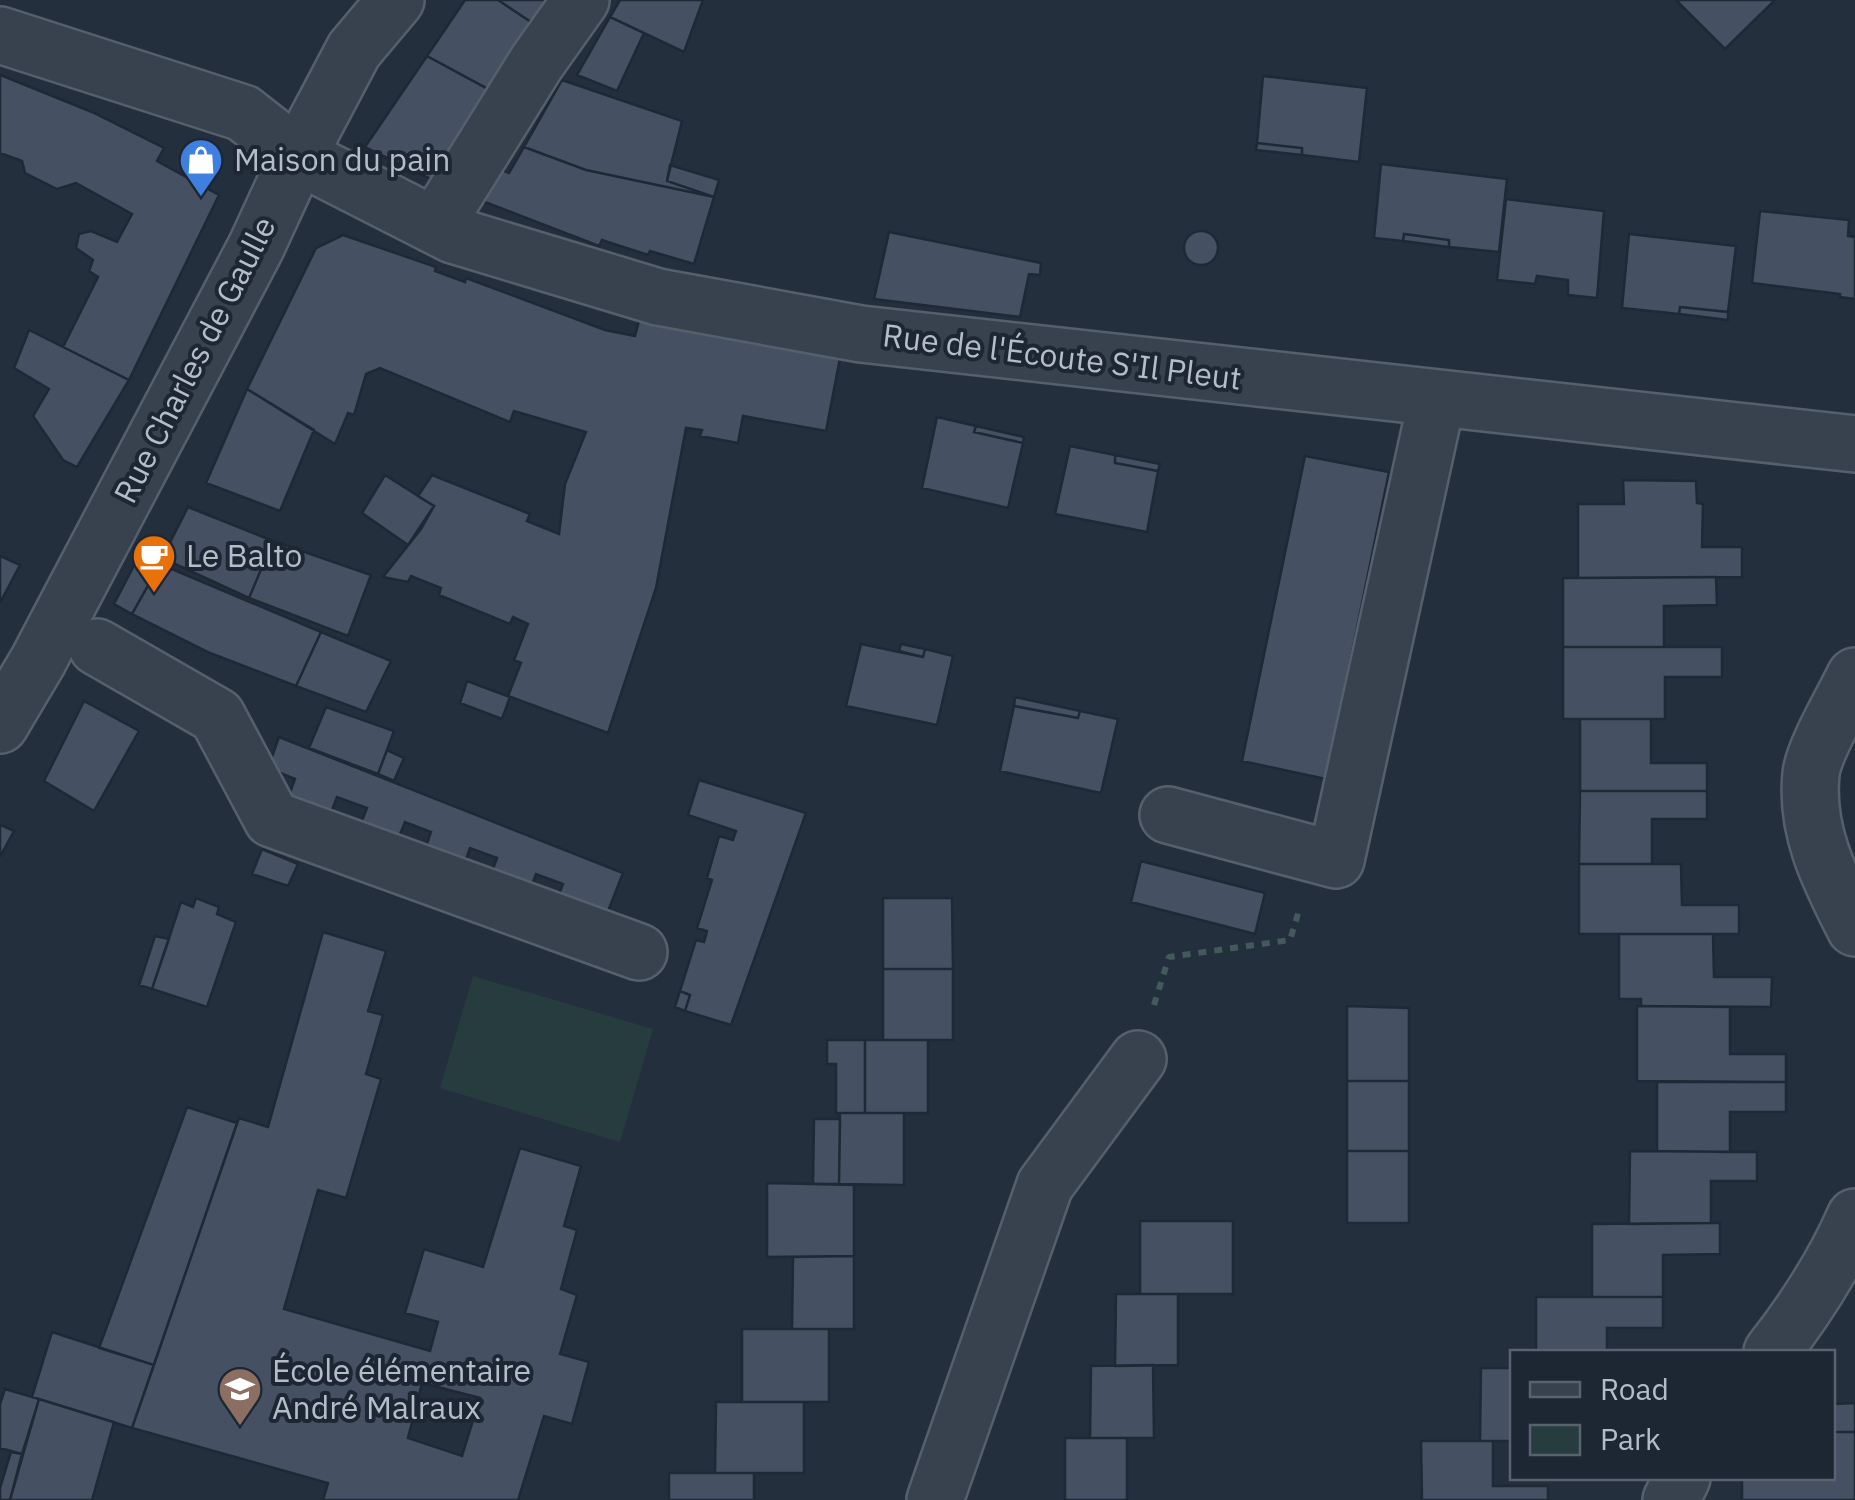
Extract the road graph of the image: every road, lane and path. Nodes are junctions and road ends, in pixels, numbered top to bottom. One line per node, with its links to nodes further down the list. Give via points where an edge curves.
1 (396, 0): 4 (street, Rue Charles de Gaulle, via 354,50)
2 (581, 0): 5 (street)
3 (0, 35): 4 (street, Rue de l'Écoute S'Il Pleut, via 243,112)
4 (298, 156): 5 (street, Rue de l'Écoute S'Il Pleut); 9 (street, Rue Charles de Gaulle, via 256,248)
5 (434, 226): 6 (street, Rue de l'Écoute S'Il Pleut, via 658,298 861,334)
6 (1438, 399): 7 (street, Rue de l'Écoute S'Il Pleut); 12 (street, via 1336,860)
7 (1855, 444)
8 (97, 648): 15 (street, via 217,716 272,819)
9 (19, 651): 11 (street, Rue Charles de Gaulle)
10 (1855, 676): 13 (street, via 1811,771 1823,864)
11 (0, 725)
12 (1168, 816)
13 (1855, 928)
14 (1290, 940): 16 (path, via 1169,957)
15 (638, 952)
16 (1138, 1059): 19 (street, via 1044,1185)
17 (1855, 1217): 18 (street, via 1804,1311)
18 (1774, 1350)
19 (936, 1500)

